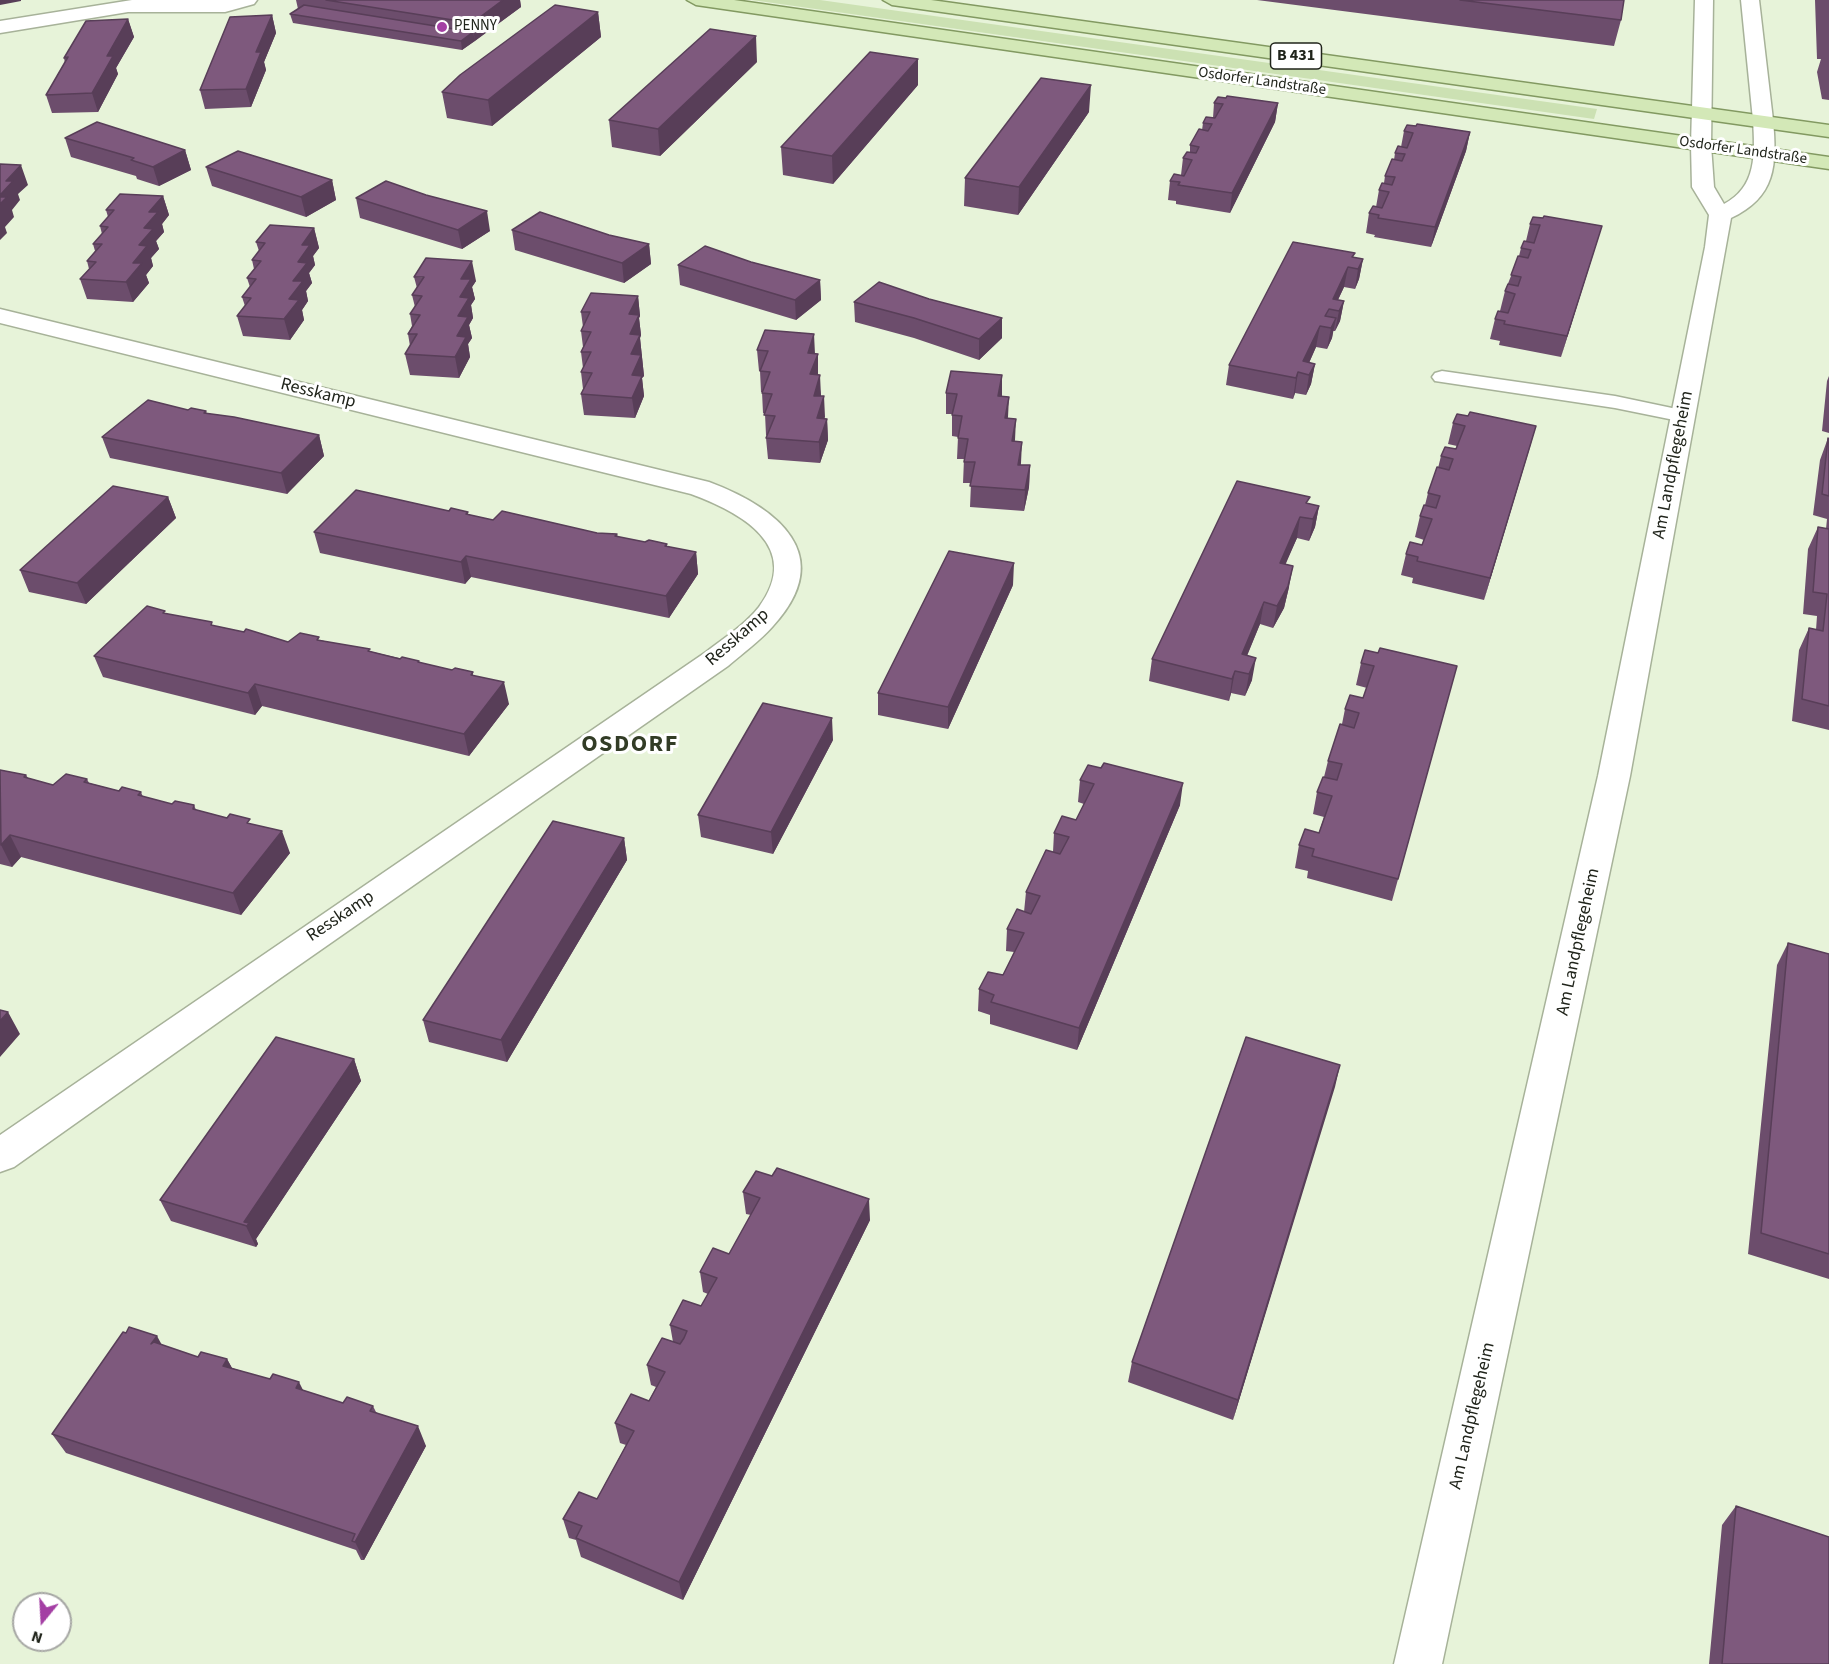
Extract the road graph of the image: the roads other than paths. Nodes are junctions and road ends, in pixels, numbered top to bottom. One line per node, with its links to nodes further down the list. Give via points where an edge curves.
1 (152, 0): 7 (street)
2 (248, 0): 7 (street, via 225,7)
3 (696, 0): 12 (main road, Osdorfer Landstraße / B 431)
4 (892, 0): 9 (main road, Osdorfer Landstraße / B 431)
5 (1704, 0): 9 (street)
6 (1750, 0): 10 (street)
7 (127, 7): 8 (street)
8 (0, 27)
9 (1701, 111): 10 (main road, Osdorfer Landstraße / B 431); 12 (street)
10 (1763, 120): 11 (main road, Osdorfer Landstraße / B 431); 13 (street)
11 (1829, 130)
12 (1701, 145): 13 (main road, Osdorfer Landstraße / B 431); 15 (street, via 1703,187)
13 (1766, 155): 14 (main road, Osdorfer Landstraße / B 431); 15 (street, via 1754,192 1747,201)
14 (1829, 163)
15 (1720, 215): 18 (street, Am Landpflegeheim)
16 (0, 316): 19 (street, Resskamp, via 700,488 748,507 773,529 789,555 787,585 773,608 759,625 717,659)
17 (1442, 377): 18 (lane)
18 (1684, 416): 20 (street, Am Landpflegeheim, via 1630,700 1563,1018)
19 (0, 1156)
20 (1418, 1664)

